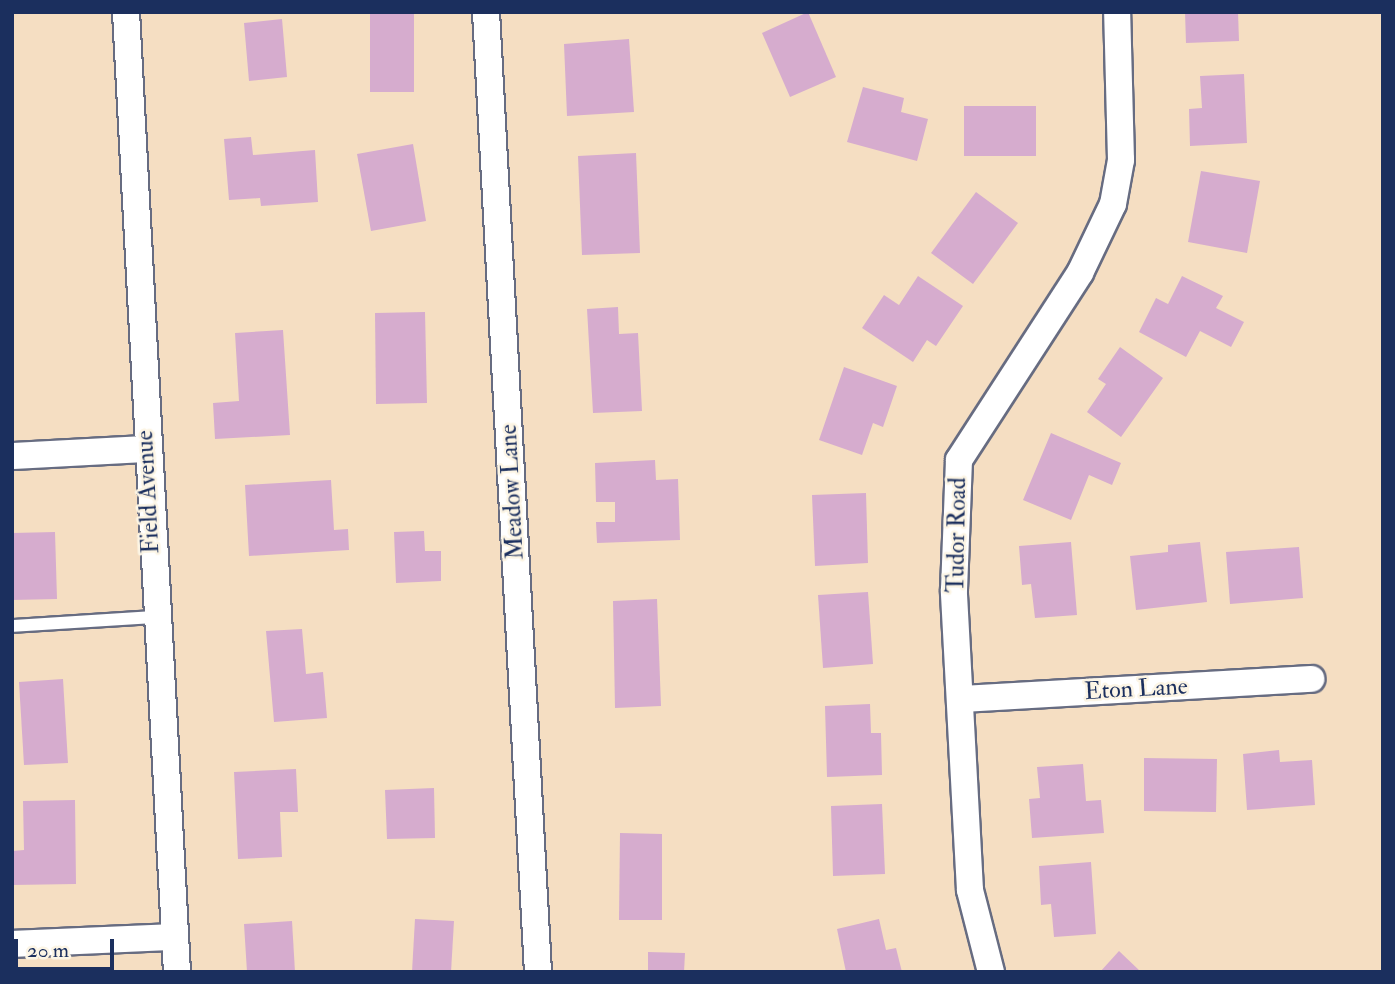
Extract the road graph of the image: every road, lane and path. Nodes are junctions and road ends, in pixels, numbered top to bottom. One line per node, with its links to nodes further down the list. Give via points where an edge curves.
1 (126, 12): 4 (street, Field Avenue)
2 (486, 12): 13 (street, Meadow Lane)
3 (1117, 12): 9 (street, Tudor Road, via 1121,160 1113,204 1080,273 959,460 954,590)
4 (146, 449): 5 (street); 6 (street, Field Avenue)
5 (12, 456)
6 (156, 617): 7 (lane); 10 (street, Field Avenue)
7 (12, 626)
8 (1311, 679): 9 (street, Eton Lane)
9 (962, 699): 14 (street, Tudor Road, via 970,890)
10 (174, 937): 11 (street); 12 (street, Field Avenue)
11 (12, 944)
12 (177, 972)
13 (538, 972)
14 (991, 972)

